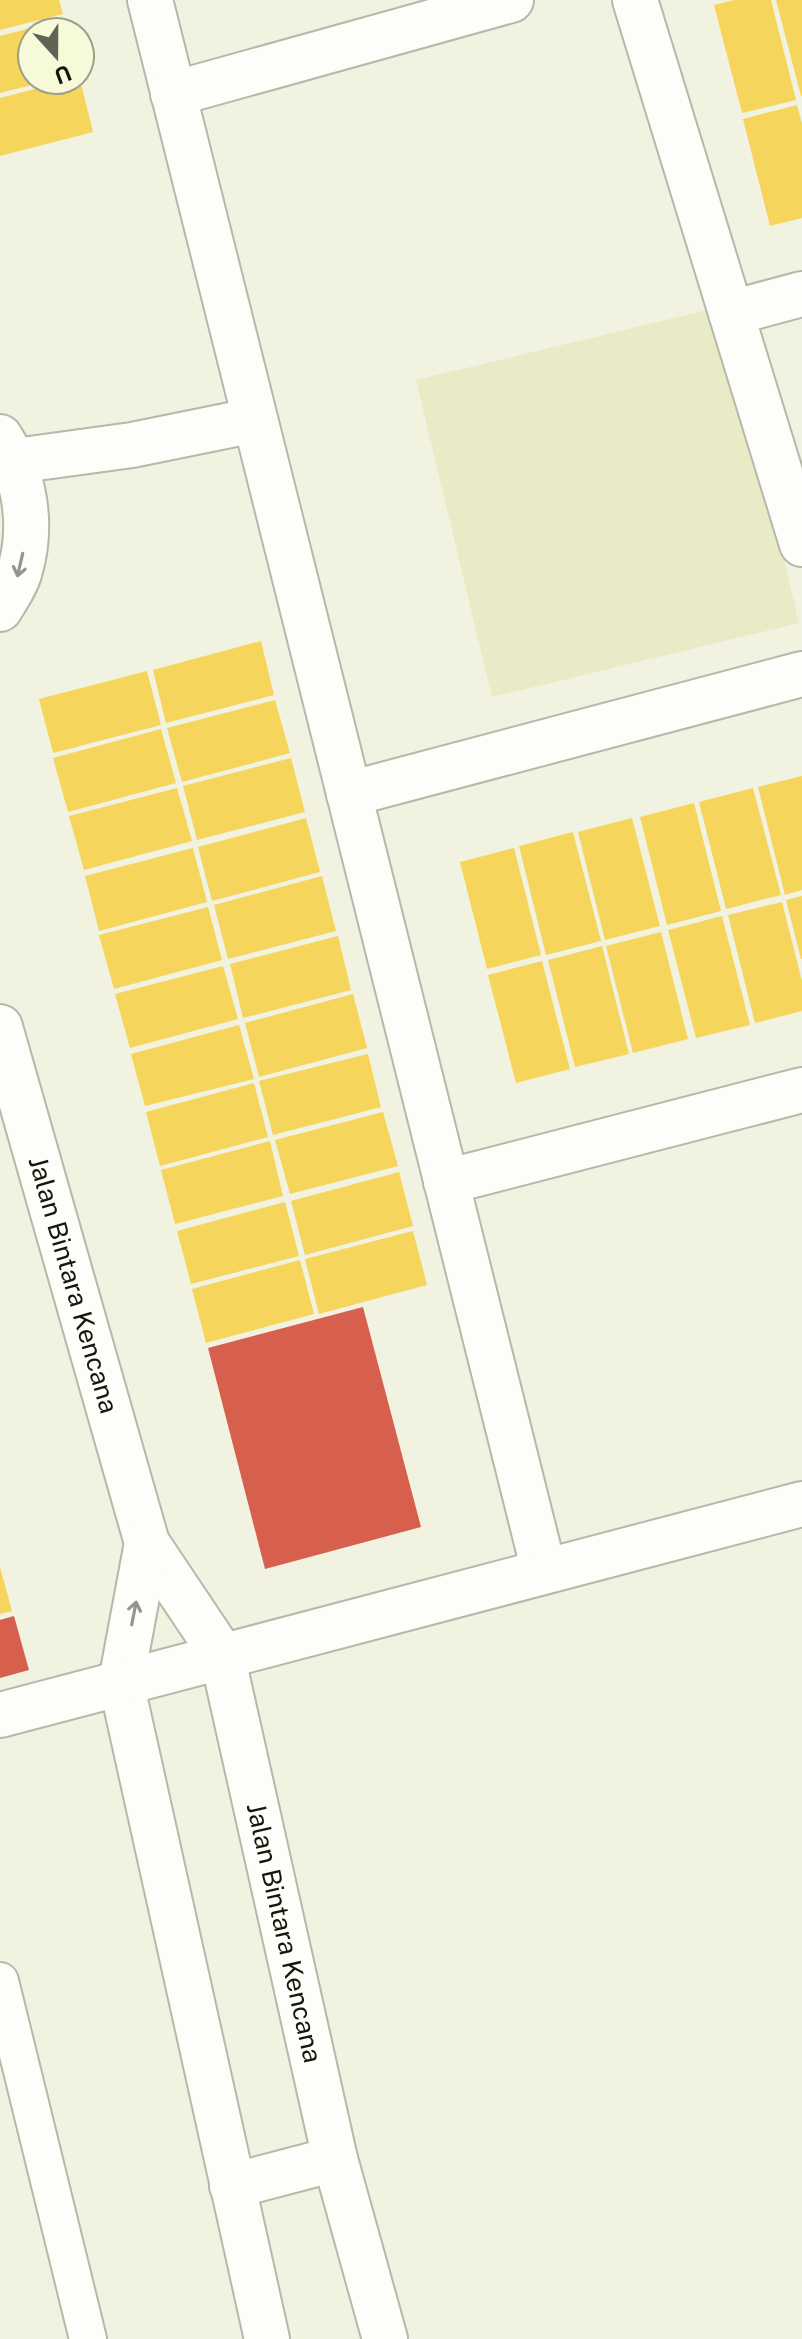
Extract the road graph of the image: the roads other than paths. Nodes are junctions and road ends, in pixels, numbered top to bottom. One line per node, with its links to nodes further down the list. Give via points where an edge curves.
1 (150, 0): 4 (street)
2 (511, 0): 4 (street)
3 (635, 0): 6 (street)
4 (173, 94): 7 (street)
5 (802, 294): 6 (street)
6 (731, 313): 9 (street)
7 (255, 420): 8 (street, via 132,445); 12 (street)
8 (8, 449): 10 (street, one-way to 10, via 27,516 20,571)
9 (802, 544)
10 (0, 609)
11 (802, 674): 12 (street)
12 (349, 794): 15 (street)
13 (0, 1027): 17 (street, Jalan Bintara Kencana)
14 (802, 1090): 15 (street)
15 (446, 1182): 18 (street)
16 (802, 1504): 18 (street)
17 (147, 1543): 19 (street, Jalan Bintara Kencana); 20 (street, Jalan Bintara Kencana, one-way to 17)
18 (544, 1571): 19 (street)
19 (222, 1655): 20 (street); 24 (street, Jalan Bintara Kencana)
20 (121, 1682): 21 (street); 25 (street, Jalan Bintara Kencana)
21 (0, 1715)
22 (0, 1981): 23 (lane)
23 (14, 2105): 26 (lane)
24 (335, 2159): 25 (street); 28 (street, Jalan Bintara Kencana)
25 (232, 2186): 27 (street, Jalan Bintara Kencana)
26 (88, 2339)
27 (267, 2339)
28 (385, 2339)

